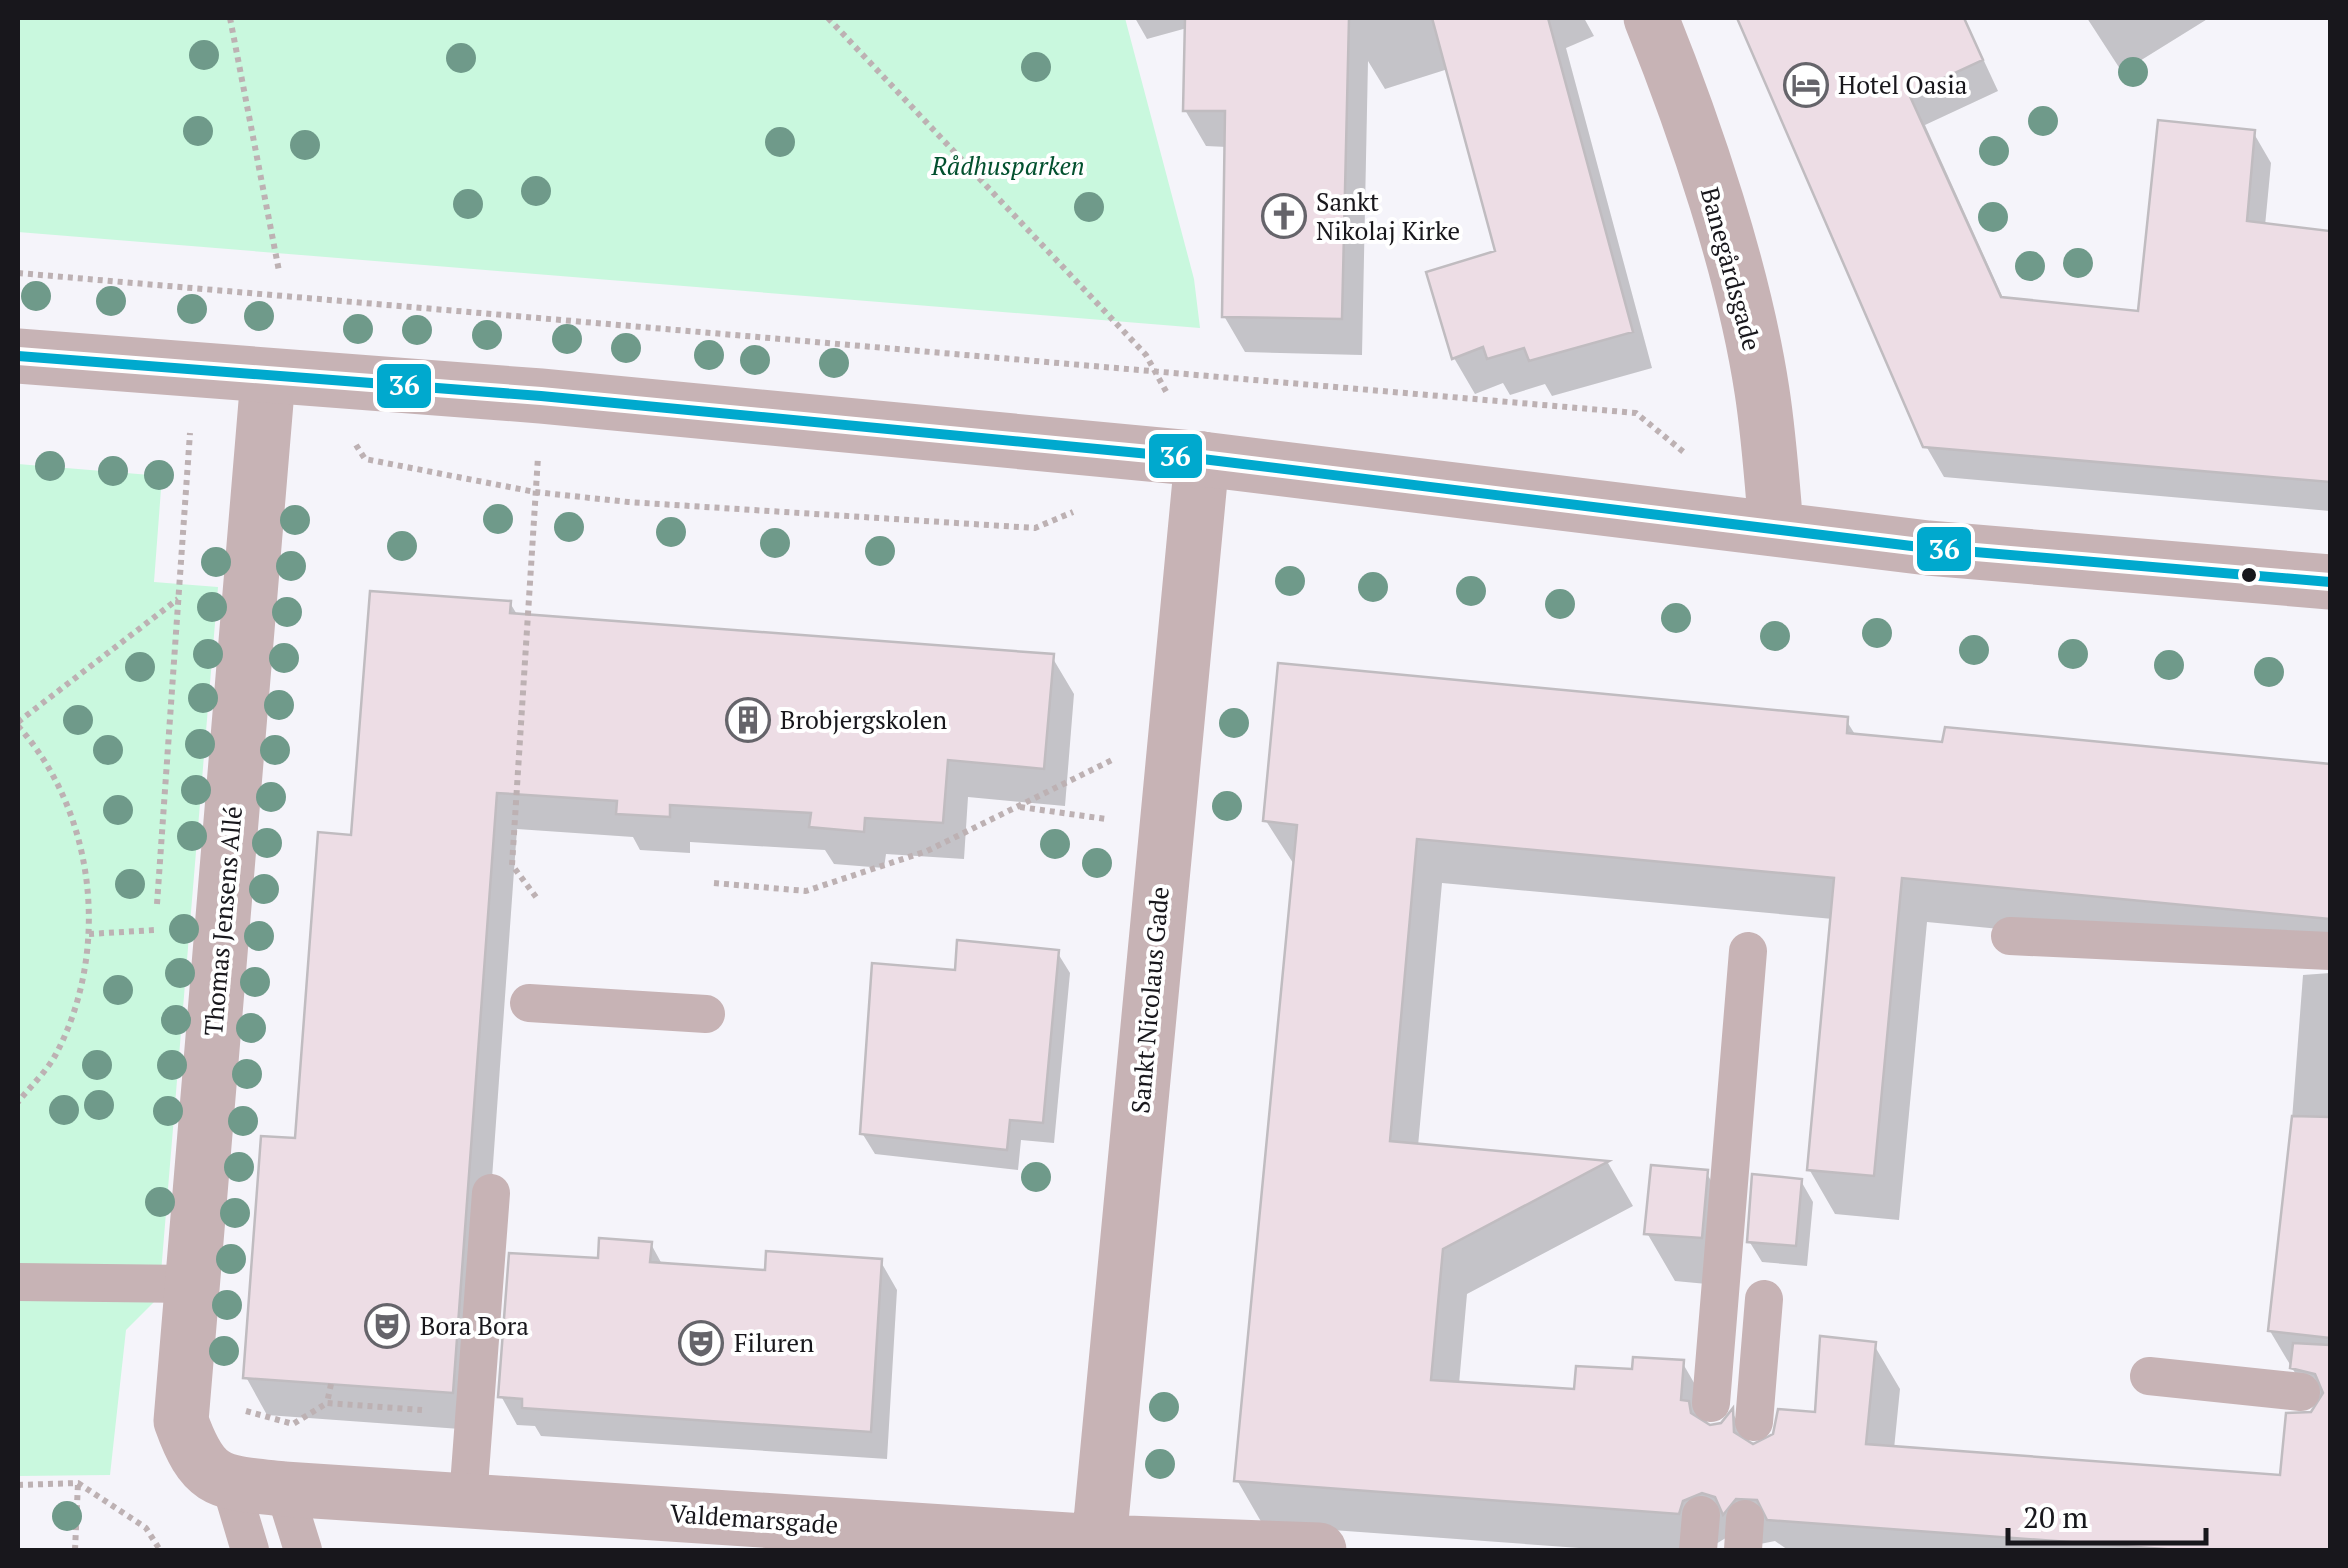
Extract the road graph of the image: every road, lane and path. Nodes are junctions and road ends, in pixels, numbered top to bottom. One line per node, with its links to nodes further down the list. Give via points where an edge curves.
1 (230, 18): 4 (path)
2 (828, 18): 7 (path)
3 (1652, 18): 15 (street, Banegårdsgade, via 1717,210 1748,327)
4 (279, 271)
5 (18, 273): 7 (path)
6 (18, 356): 8 (street)
7 (1155, 370): 12 (path, via 1636,413)
8 (195, 372): 9 (street); 17 (path)
9 (293, 380): 10 (street); 13 (path, via 365,459); 35 (street, Thomas Jensens Allé)
10 (541, 396): 11 (street); 13 (path)
11 (1202, 459): 15 (street); 18 (street, Sankt Nicolaus Gade)
12 (1692, 459)
13 (535, 492): 14 (path, via 1035,528); 23 (path, via 512,864)
14 (1086, 507)
15 (1776, 528): 16 (street, via 1928,548)
16 (2330, 582)
17 (178, 599): 19 (path); 24 (path)
18 (1177, 721): 20 (path); 21 (street, Sankt Nicolaus Gade)
19 (18, 724): 25 (path, via 63,798 86,862)
20 (1020, 807): 21 (path); 22 (path, via 927,851 806,891)
21 (1167, 827): 50 (street, Sankt Nicolaus Gade)
22 (714, 883)
23 (536, 897)
24 (155, 930): 25 (path); 27 (path)
25 (89, 934): 32 (path, via 75,1006 56,1056)
26 (2010, 936): 29 (lane)
27 (154, 950)
28 (1748, 951): 41 (lane)
29 (2330, 951)
30 (529, 1003): 31 (lane)
31 (706, 1014)
32 (18, 1102)
33 (491, 1193): 43 (lane)
34 (18, 1282): 35 (lane)
35 (192, 1284): 45 (street, Thomas Jensens Allé, via 181,1420)
36 (1764, 1299): 44 (lane)
37 (2149, 1376): 39 (lane)
38 (331, 1384): 40 (path)
39 (2301, 1392)
40 (327, 1403): 42 (path, via 293,1424); 43 (path)
41 (1711, 1403)
42 (235, 1408)
43 (473, 1414): 49 (lane)
44 (1754, 1422)
45 (213, 1472): 48 (street, Valdemarsgade); 54 (lane)
46 (78, 1484): 47 (path); 52 (path); 53 (path, via 146,1528)
47 (18, 1485)
48 (284, 1488): 49 (street, Valdemarsgade); 55 (lane)
49 (468, 1499): 50 (street, Valdemarsgade)
50 (1097, 1548): 51 (street, Valdemarsgade)
51 (1246, 1549): 56 (street, Valdemarsgade)
52 (75, 1550)
53 (160, 1550)
54 (250, 1550)
55 (303, 1550)
56 (1319, 1550)

